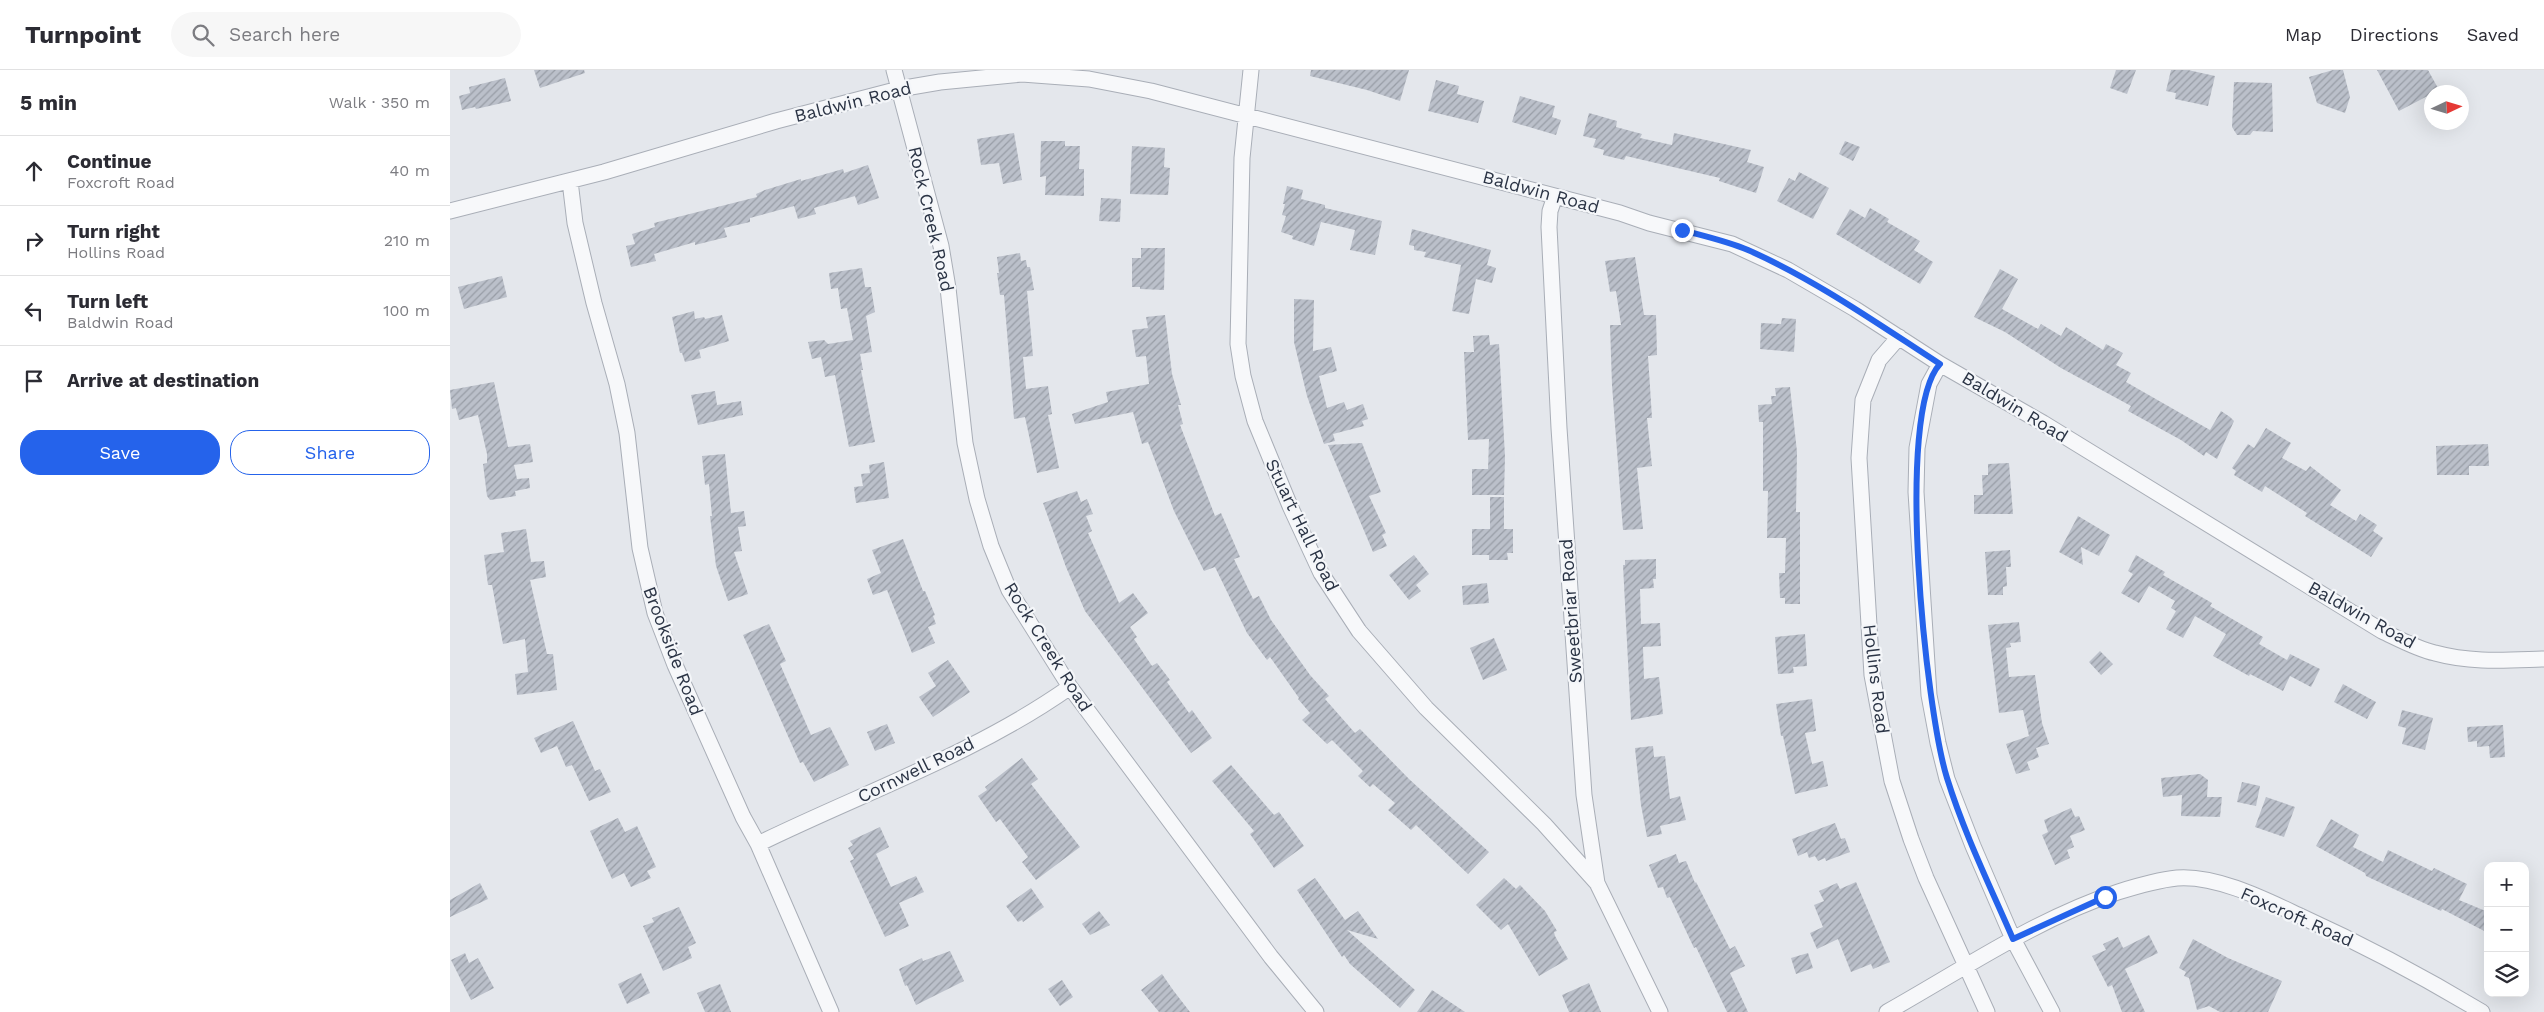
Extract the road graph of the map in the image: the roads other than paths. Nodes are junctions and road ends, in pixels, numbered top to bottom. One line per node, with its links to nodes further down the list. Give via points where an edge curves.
1 (894, 70): 3 (street, Rock Creek Road)
2 (1251, 70): 4 (street, Stuart Hall Road)
3 (899, 89): 4 (street, Baldwin Road, via 1022,74 1089,79); 5 (street, Baldwin Road); 11 (street, Rock Creek Road, via 941,246 965,443 980,509 1009,590)
4 (1246, 116): 6 (street, Baldwin Road); 13 (street, Stuart Hall Road, via 1242,158 1238,344 1255,421 1290,506 1321,573 1359,631 1426,708 1544,824)
5 (570, 181): 7 (street, Baldwin Road); 12 (street, Brookside Road, via 575,223 627,433 640,548 655,613 679,674)
6 (1555, 196): 8 (street, Baldwin Road, via 1748,250 1788,270); 13 (street, Sweetbriar Road, via 1549,227 1559,428 1584,795)
7 (450, 211)
8 (1899, 338): 9 (street, Baldwin Road); 15 (street, Hollins Road, via 1879,360 1873,372 1864,400 1860,448 1859,488 1872,675 1892,780 1911,839)
9 (1940, 364): 10 (street, Baldwin Road, via 2043,423 2382,631 2428,651 2461,659); 14 (street, via 1928,384 1917,448 1916,492 1929,694 1947,779)
10 (2544, 659)
11 (1070, 688): 12 (street, Cornwell Road, via 1043,706 946,757); 17 (street, Rock Creek Road, via 1271,957)
12 (758, 844): 16 (street, Brookside Road)
13 (1597, 882): 18 (street, Sweetbriar Road)
14 (2013, 939): 15 (street, Foxcroft Road); 21 (street); 22 (street, Foxcroft Road, via 2113,894 2147,883 2193,878 2256,896 2297,915 2407,967)
15 (1967, 967): 19 (street, Foxcroft Road); 20 (street, Hollins Road)
16 (831, 1012)
17 (1316, 1012)
18 (1660, 1012)
19 (1887, 1012)
20 (1987, 1012)
21 (2052, 1012)
22 (2482, 1012)

